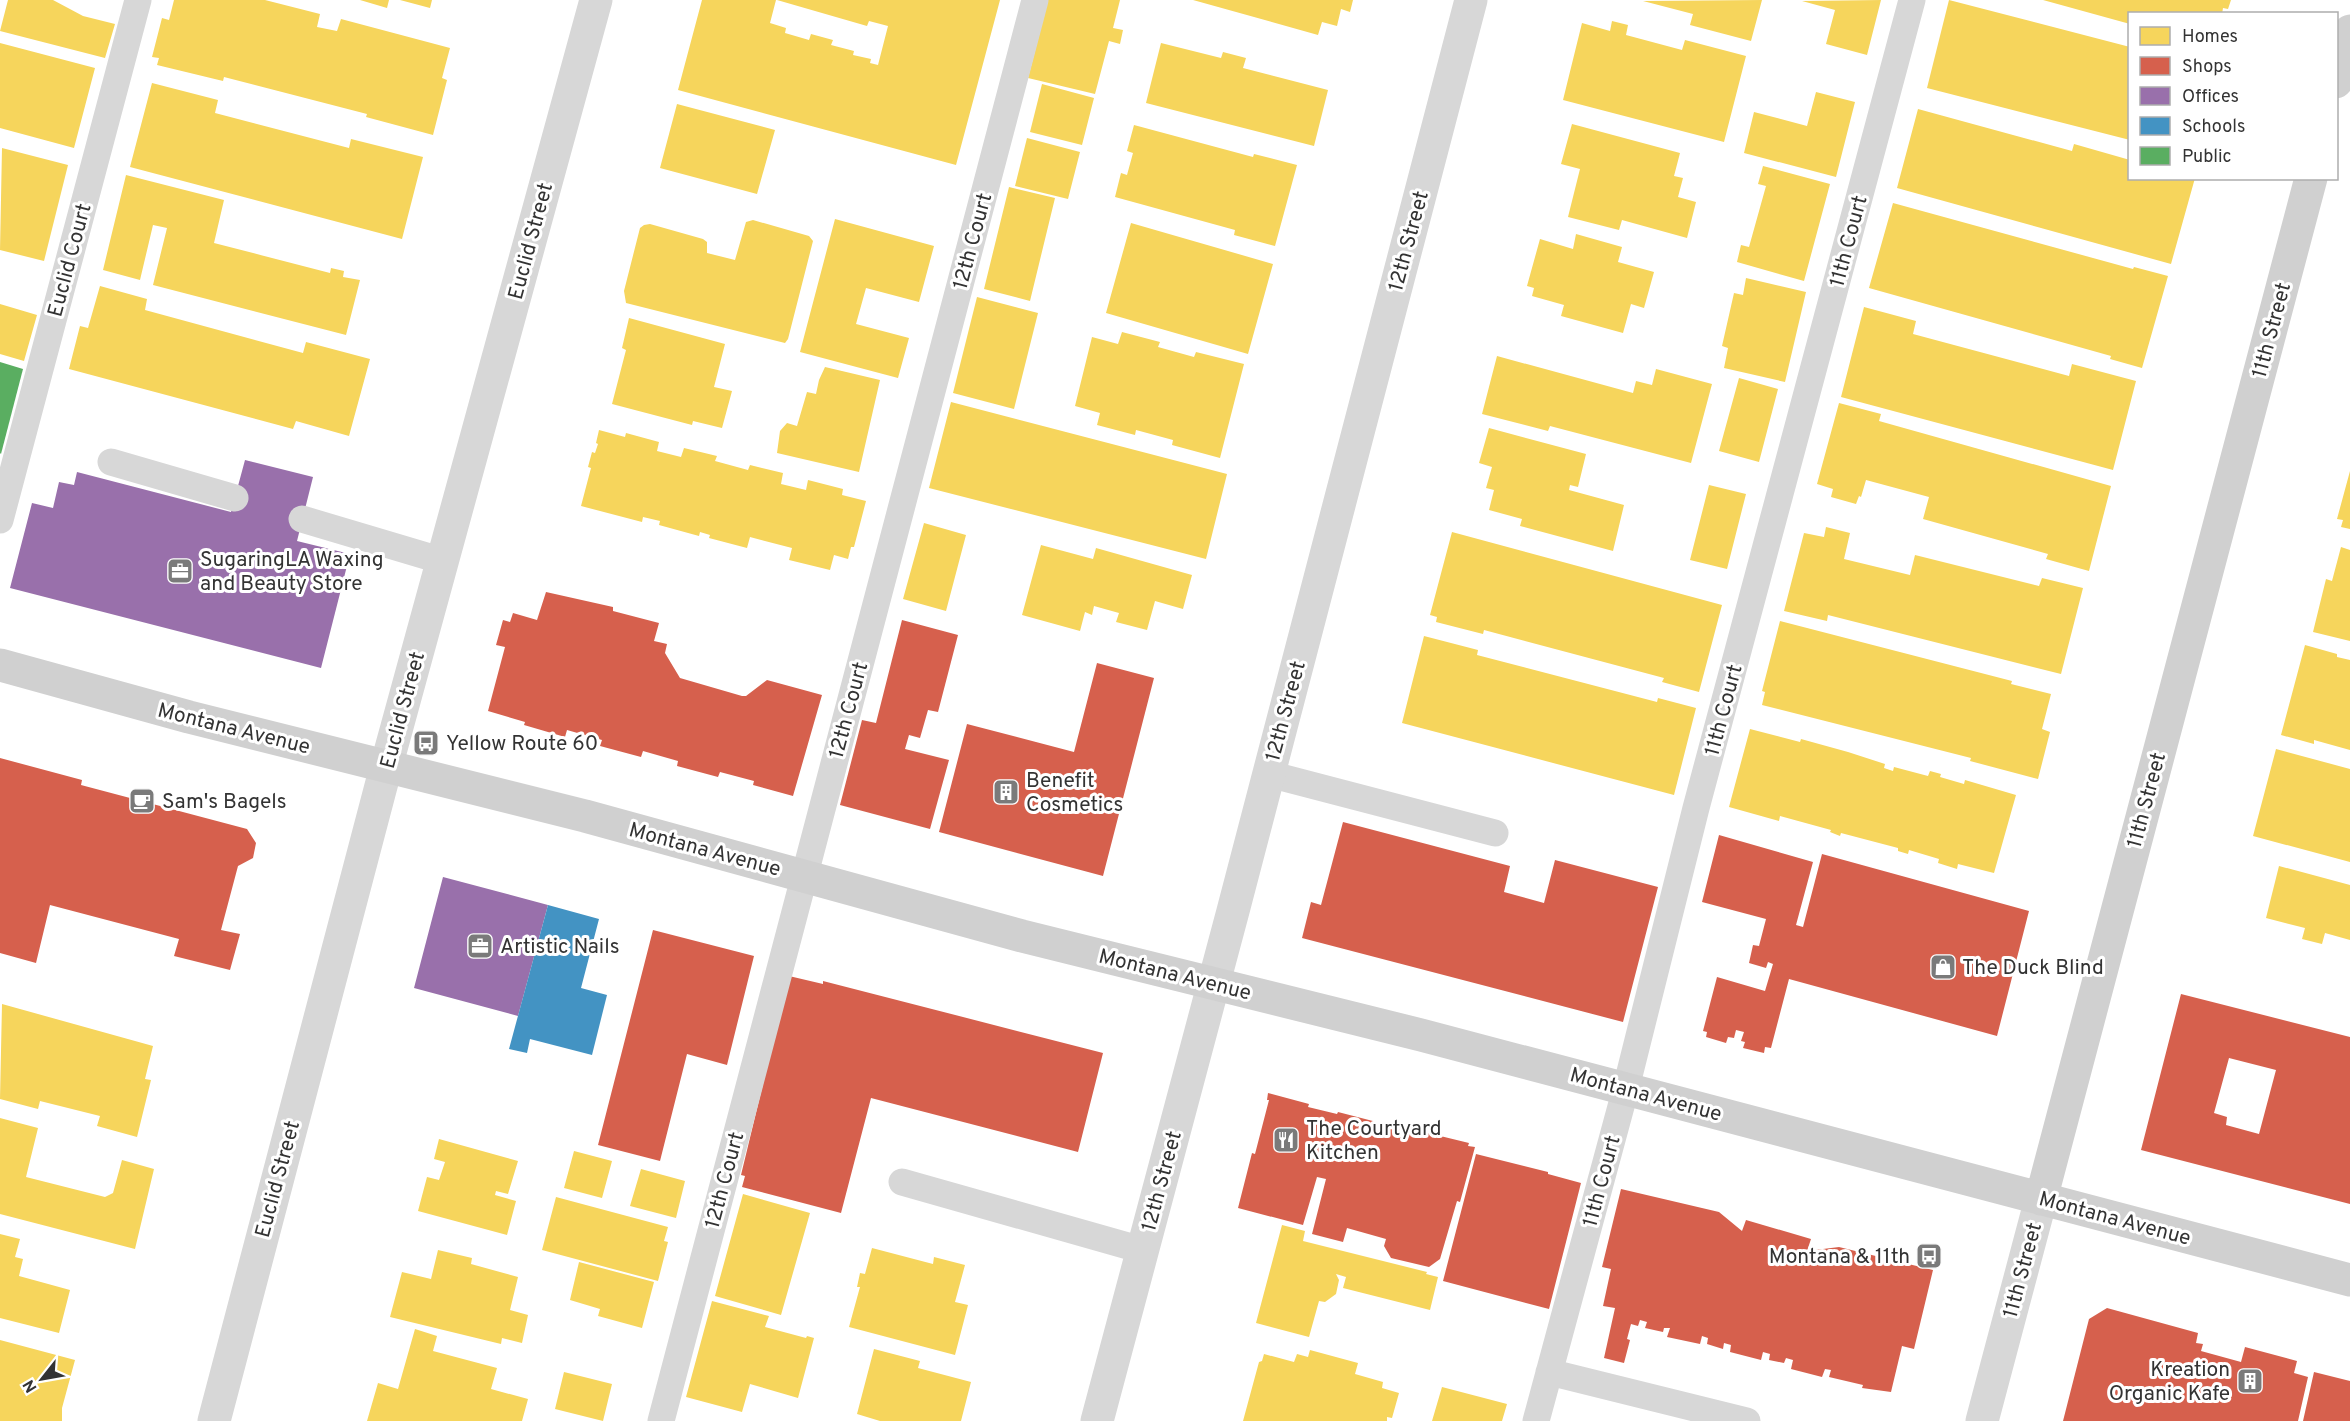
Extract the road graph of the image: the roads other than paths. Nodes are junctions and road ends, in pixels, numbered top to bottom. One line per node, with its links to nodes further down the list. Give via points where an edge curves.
1 (138, 0): 12 (lane, Euclid Court)
2 (596, 0): 13 (street, Euclid Street)
3 (1035, 0): 18 (lane, 12th Court)
4 (1471, 0): 16 (street, 12th Street)
5 (1912, 0): 20 (lane, 11th Court, via 1696,808)
6 (2350, 31): 7 (street)
7 (2338, 78)
8 (2310, 180): 22 (street, 11th Street)
9 (111, 462): 10 (lane)
10 (235, 498)
11 (302, 519): 13 (lane)
12 (0, 520)
13 (442, 561): 15 (street, Euclid Street)
14 (0, 665): 15 (street, Montana Avenue)
15 (386, 767): 18 (street, Montana Avenue); 26 (street, Euclid Street)
16 (1269, 774): 17 (lane); 19 (street, 12th Street)
17 (1495, 833)
18 (804, 876): 19 (street, Montana Avenue); 27 (lane, 12th Court)
19 (1214, 984): 20 (street, Montana Avenue); 23 (street, 12th Street)
20 (1626, 1088): 22 (street, Montana Avenue); 25 (lane, 11th Court)
21 (902, 1182): 23 (lane)
22 (2041, 1198): 24 (street, Montana Avenue); 31 (street, 11th Street)
23 (1142, 1250): 28 (street, 12th Street)
24 (2350, 1280)
25 (1549, 1372): 29 (lane, 11th Court); 30 (lane)
26 (214, 1421)
27 (661, 1421)
28 (1097, 1421)
29 (1536, 1421)
30 (1747, 1421)
31 (1982, 1421)

